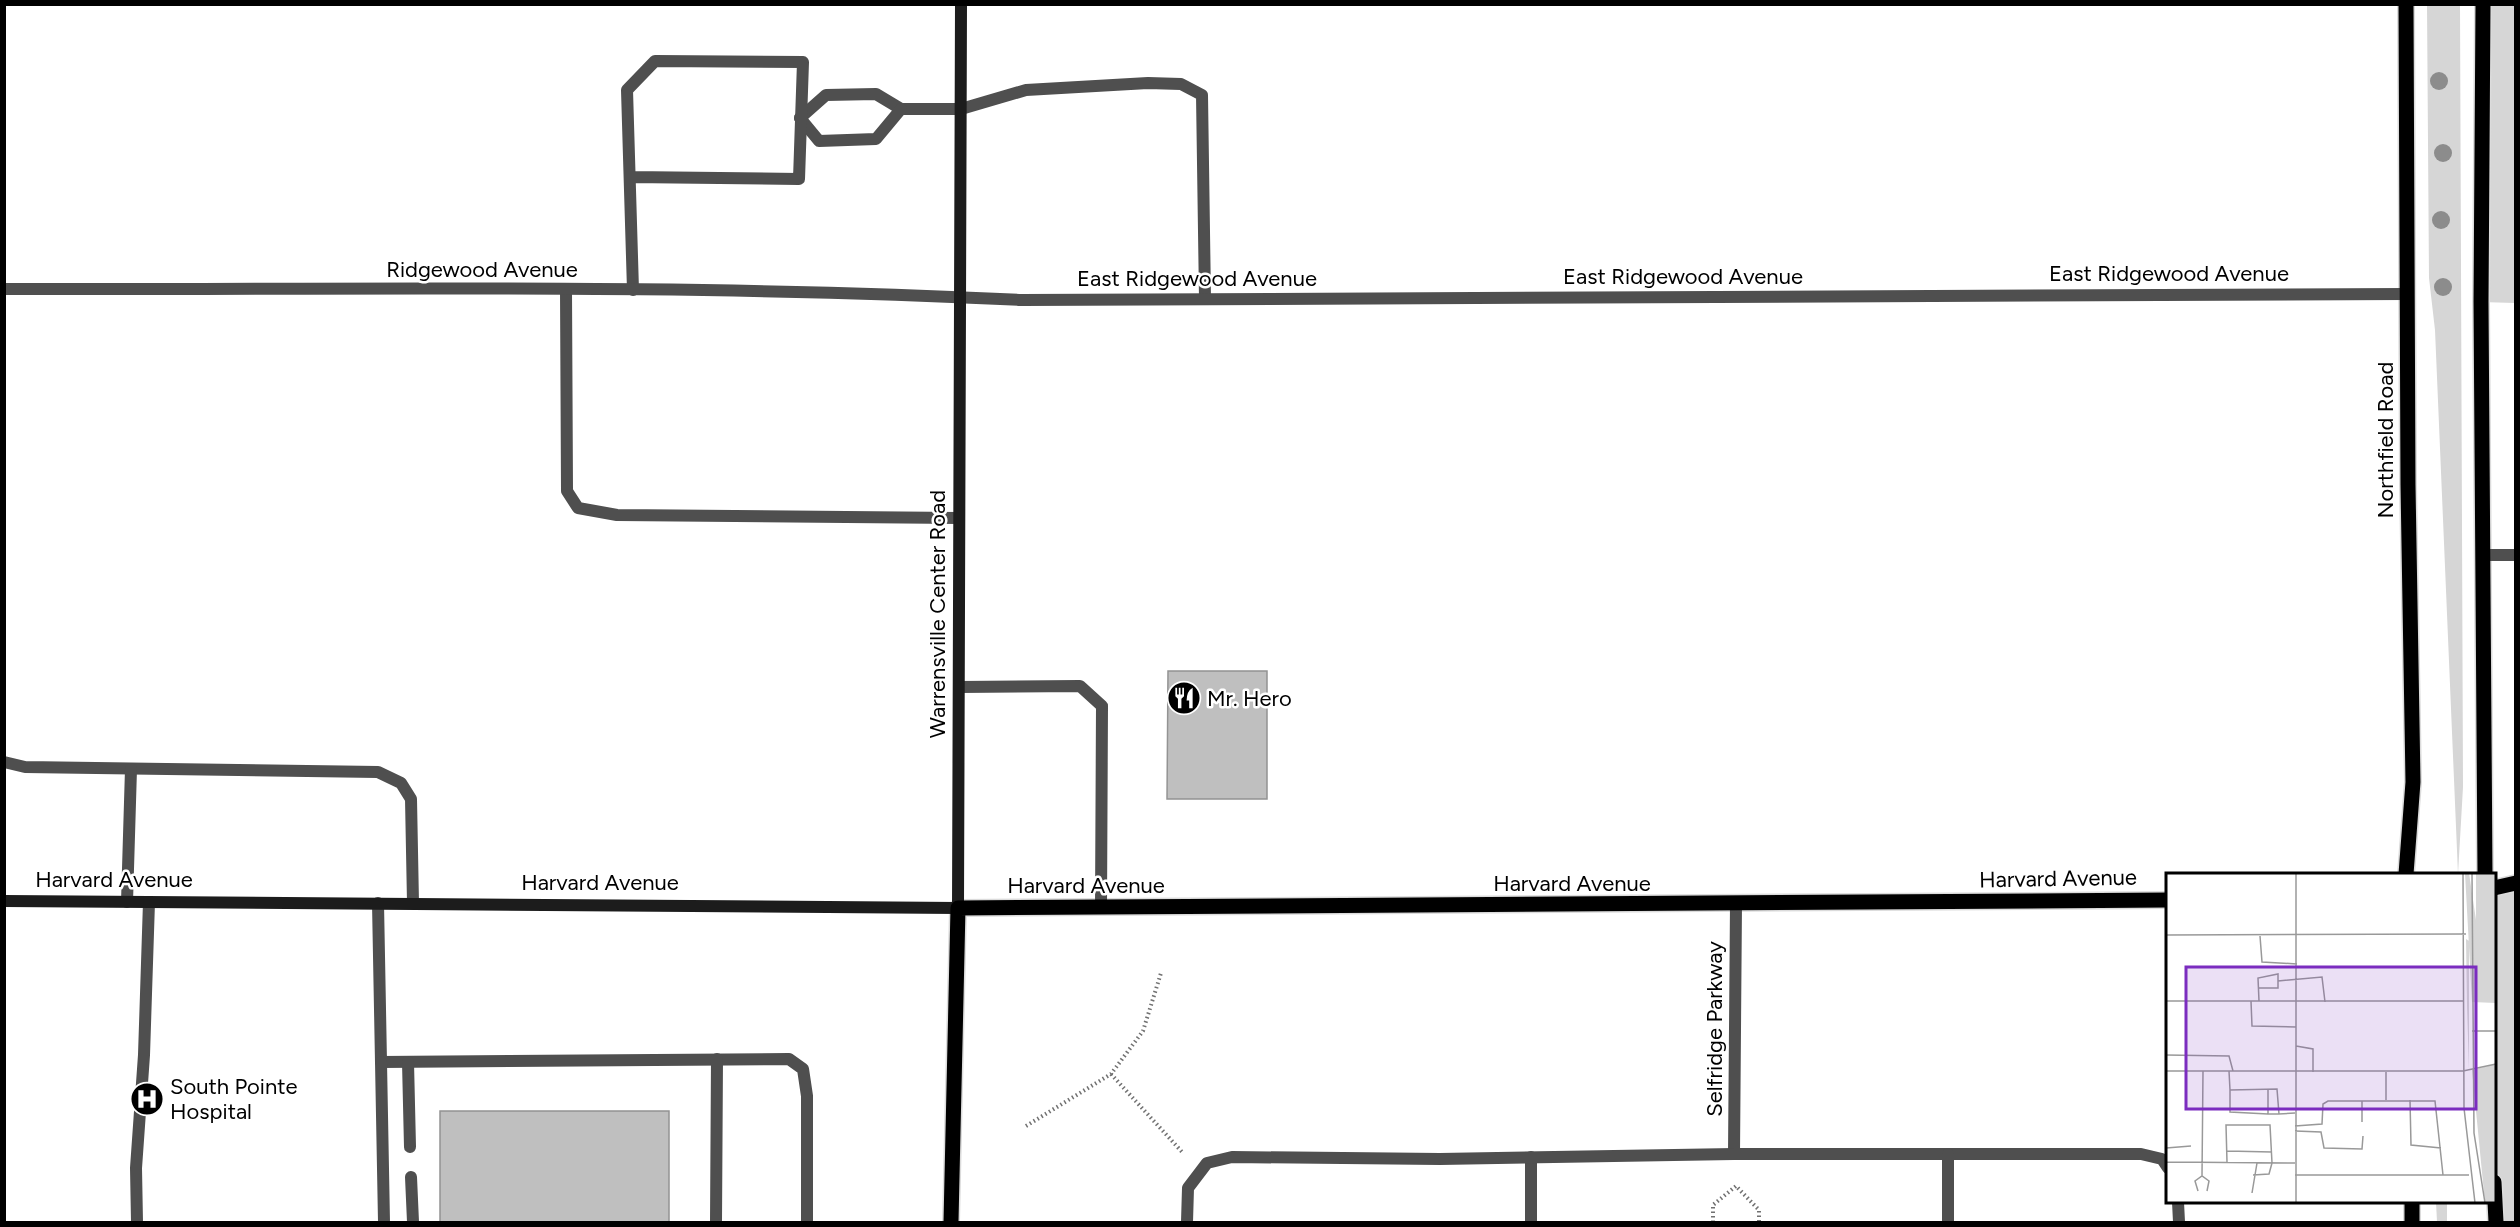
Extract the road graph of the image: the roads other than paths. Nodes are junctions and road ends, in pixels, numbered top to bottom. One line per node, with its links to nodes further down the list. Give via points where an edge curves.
1 (962, 4): 5 (main road, Warrensville Center Road)
2 (2406, 4): 11 (main road, Northfield Road)
3 (2483, 4): 15 (main road)
4 (901, 109): 5 (street); 6 (street, via 876,94 826,95); 6 (street, via 876,139 819,141)
5 (962, 109): 12 (main road, Warrensville Center Road); 13 (street, via 1037,89 1181,84 1202,95)
6 (800, 118): 7 (street, via 799,179); 7 (street, via 803,62 655,61 627,90)
7 (630, 177): 10 (street)
8 (4, 289): 9 (street, Ridgewood Avenue)
9 (566, 290): 10 (street, Ridgewood Avenue); 14 (street, via 567,491 578,508 617,515)
10 (633, 290): 12 (street, Ridgewood Avenue)
11 (2407, 294): 13 (street, East Ridgewood Avenue); 20 (main road, Northfield Road, via 2413,782)
12 (959, 297): 13 (street, East Ridgewood Avenue); 14 (main road, Warrensville Center Road)
13 (1205, 299)
14 (959, 518): 17 (main road, Warrensville Center Road)
15 (2482, 555): 16 (street); 21 (main road)
16 (2516, 555)
17 (960, 687): 31 (main road, Warrensville Center Road); 32 (street, via 1080,686 1102,706)
18 (4, 762): 19 (street, via 25,767)
19 (131, 769): 26 (street); 29 (street, via 378,772 401,783 411,799)
20 (2406, 873)
21 (2485, 873)
22 (2516, 883): 23 (main road)
23 (2496, 888)
24 (2166, 900): 30 (main road, Harvard Avenue)
25 (4, 901): 26 (main road, Harvard Avenue)
26 (127, 902): 27 (main road, Harvard Avenue)
27 (149, 902): 28 (main road, Harvard Avenue); 45 (street, via 136,1168)
28 (378, 903): 29 (main road, Harvard Avenue); 34 (street)
29 (413, 903): 31 (main road, Harvard Avenue)
30 (1736, 904): 32 (main road, Harvard Avenue); 37 (street, Selfridge Parkway)
31 (958, 908): 32 (main road, Harvard Avenue); 50 (main road, Warrensville Center Road)
32 (1101, 908)
33 (717, 1059): 35 (street); 48 (street); 49 (street, via 789,1059 803,1069 807,1096)
34 (381, 1062): 35 (street); 46 (street)
35 (408, 1062): 36 (street)
36 (410, 1147)
37 (1734, 1154): 38 (street); 39 (street)
38 (1948, 1154): 40 (street, via 2141,1154 2162,1160); 53 (street)
39 (1531, 1157): 51 (street, via 1232,1157 1207,1163 1188,1188); 52 (street)
40 (2166, 1165)
41 (411, 1177): 47 (street)
42 (2178, 1203): 54 (street)
43 (2412, 1203): 55 (main road)
44 (2495, 1203): 56 (main road)
45 (137, 1222)
46 (384, 1222)
47 (413, 1222)
48 (716, 1222)
49 (807, 1222)
50 (951, 1222)
51 (1187, 1222)
52 (1531, 1222)
53 (1948, 1222)
54 (2179, 1222)
55 (2412, 1222)
56 (2496, 1222)

